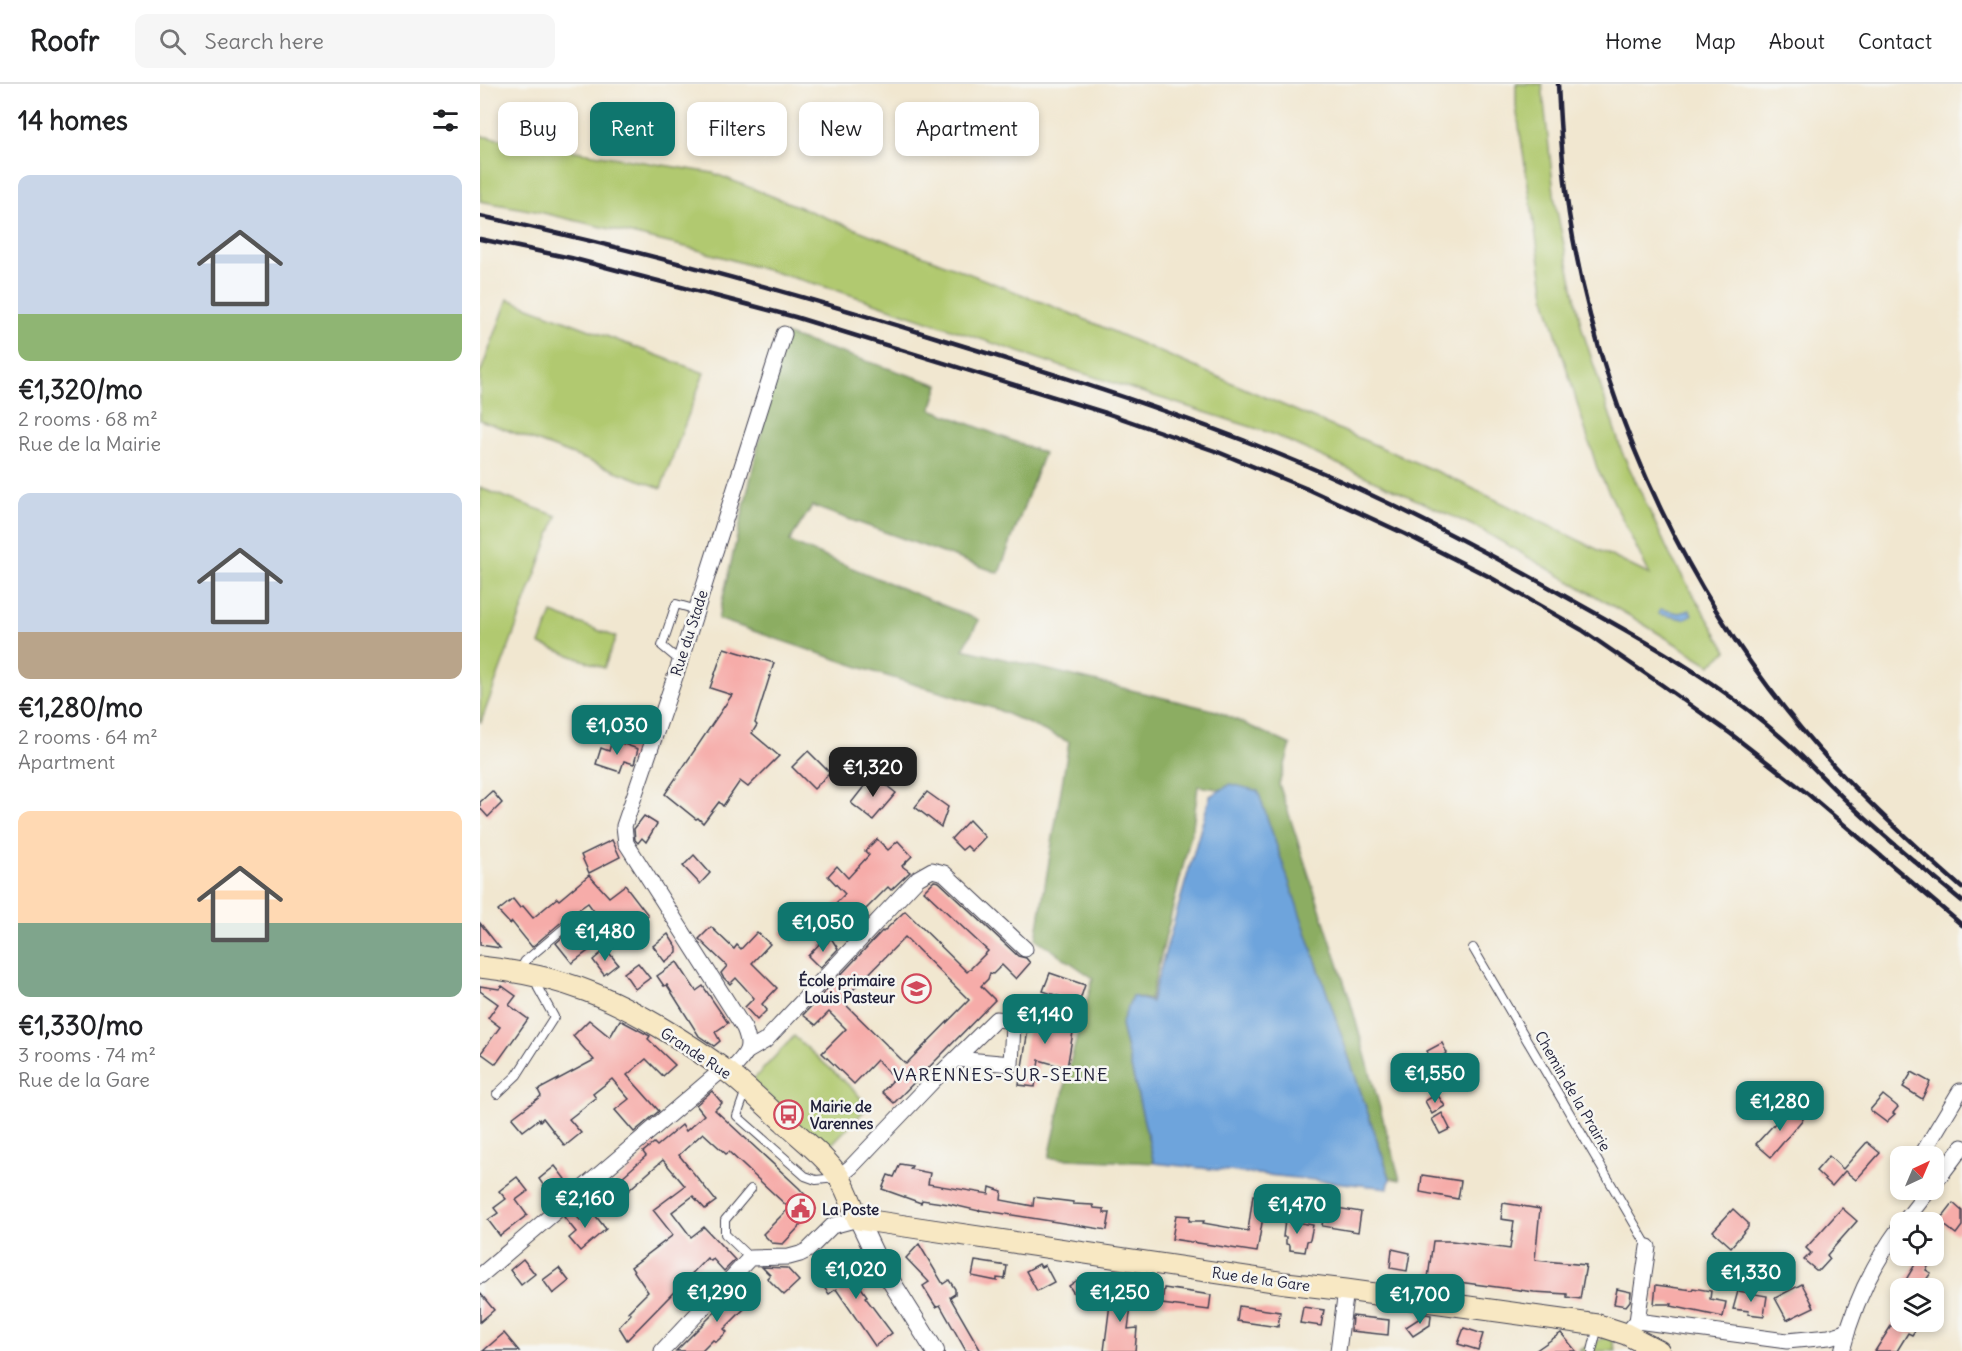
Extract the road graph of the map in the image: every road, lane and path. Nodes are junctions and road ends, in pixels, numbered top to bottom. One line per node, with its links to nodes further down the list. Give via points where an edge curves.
1 (784, 334): 2 (street, Rue du Stade)
2 (697, 609): 3 (street, Rue du Stade); 3 (lane, via 676,604 662,646)
3 (680, 661): 9 (street, Rue du Stade, via 624,826 626,843 744,1028 749,1039)
4 (569, 924): 8 (lane, via 525,961)
5 (1473, 948): 21 (lane, Chemin de la Prairie)
6 (1025, 949): 9 (street, via 944,873 932,870 918,878 765,1041)
7 (480, 967): 8 (main road, Grande Rue)
8 (527, 974): 11 (main road, Grande Rue, via 588,991 621,1006); 13 (lane, via 554,1017 517,1075)
9 (748, 1051): 11 (street)
10 (956, 1059): 17 (street)
11 (726, 1071): 17 (main road, Grande Rue); 23 (street)
12 (1960, 1091): 14 (street)
13 (498, 1094)
14 (1927, 1146)
15 (1962, 1147): 16 (street)
16 (1944, 1171)
17 (839, 1178): 19 (main road, Grande Rue)
18 (751, 1188): 22 (lane, via 725,1220 725,1234)
19 (858, 1219): 22 (street, via 832,1226 800,1254); 24 (main road, Rue de la Gare); 29 (street, via 877,1259)
20 (1890, 1243): 27 (street, via 1872,1271)
21 (1648, 1247): 26 (street)
22 (750, 1258): 28 (street)
23 (480, 1276)
24 (1346, 1290): 25 (main road, Rue de la Gare); 30 (street)
25 (1598, 1325): 26 (main road, Rue de la Gare); 31 (lane)
26 (1632, 1327): 27 (street, via 1787,1341); 32 (main road, Rue de la Gare)
27 (1847, 1332): 33 (street)
28 (663, 1351)
29 (935, 1351)
30 (1338, 1351)
31 (1592, 1351)
32 (1659, 1351)
33 (1842, 1351)

